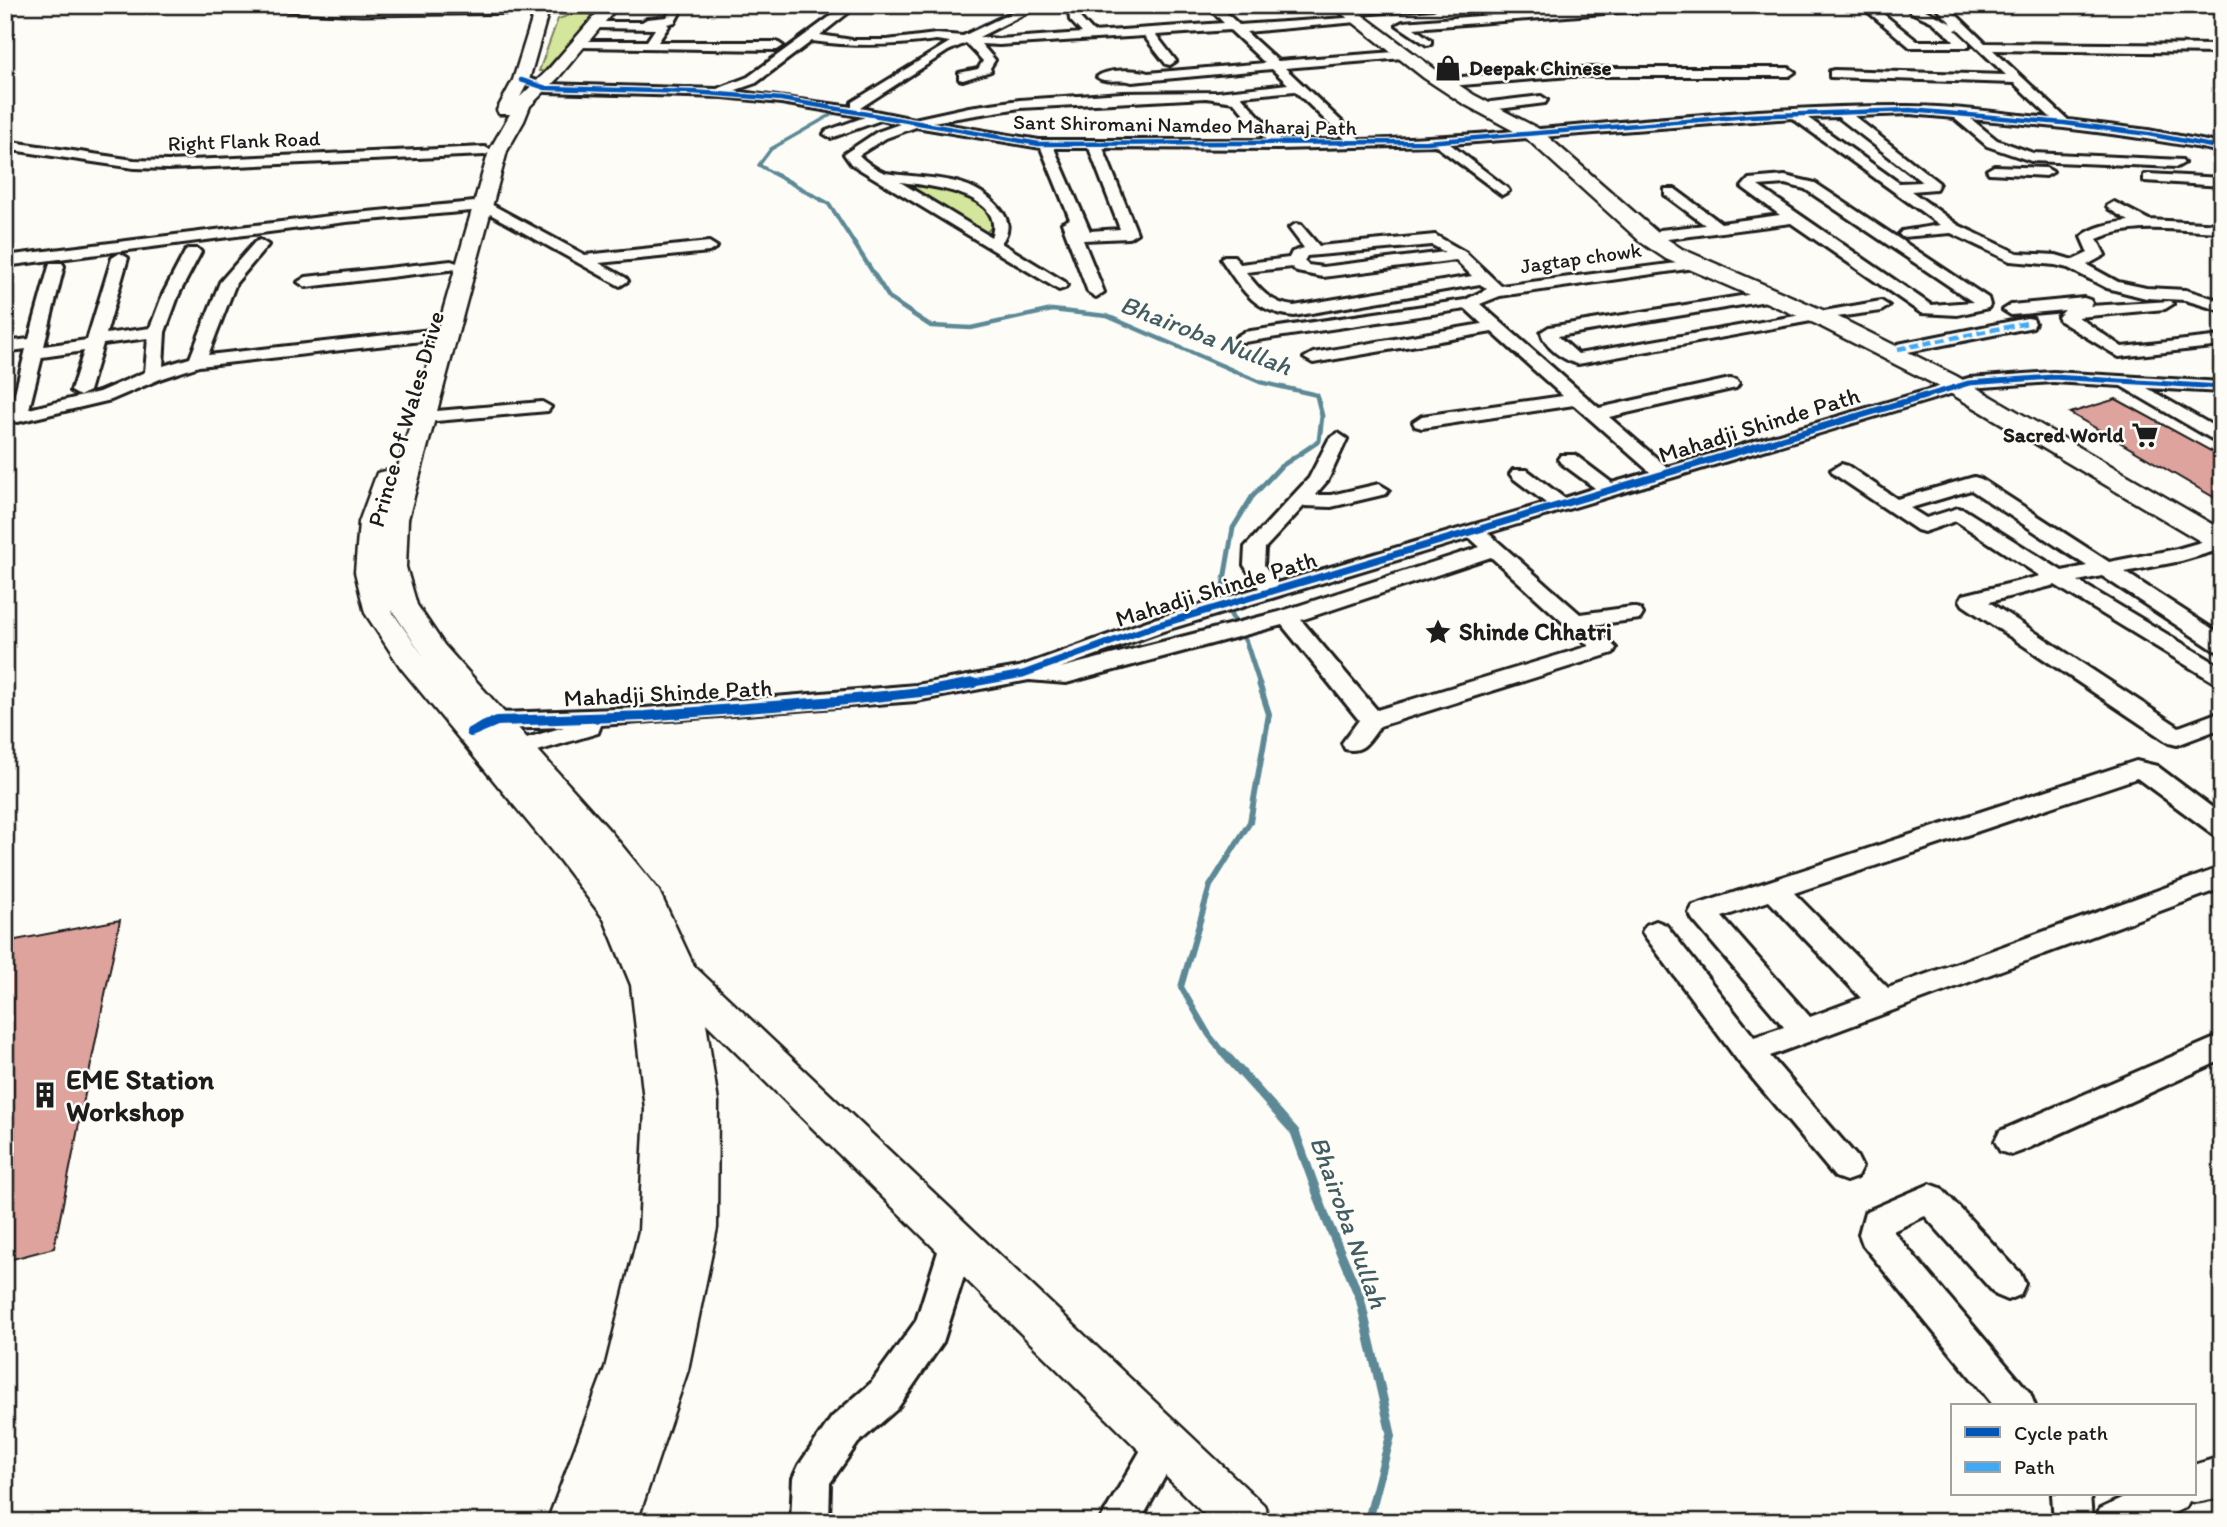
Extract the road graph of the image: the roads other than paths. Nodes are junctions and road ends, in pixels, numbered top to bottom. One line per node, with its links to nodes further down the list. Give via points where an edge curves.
1 (245, 5): 14 (street, via 361,11)
2 (679, 5): 17 (street, via 671,20)
3 (853, 5): 23 (street)
4 (1037, 5): 24 (street)
5 (1069, 5): 22 (street)
6 (1211, 5): 18 (street)
7 (1433, 5): 15 (street)
8 (1529, 5): 16 (street)
9 (1668, 5): 16 (street)
10 (1864, 5): 19 (street, via 1914,45 1965,46)
11 (1909, 5): 19 (street)
12 (1939, 5): 20 (street)
13 (610, 7): 14 (street, Prince Of Wales Drive); 17 (street, Prince Of Wales Drive)
14 (542, 10): 41 (street, Prince Of Wales Drive)
15 (1349, 11): 18 (street); 31 (main road); 42 (main road)
16 (1542, 14): 25 (street, via 1404,25)
17 (596, 24): 26 (street, Prince Of Wales Drive); 27 (street, via 663,26)
18 (1235, 27): 21 (street); 35 (street)
19 (1946, 27): 20 (street)
20 (1966, 27): 29 (street)
21 (1146, 30): 22 (street); 33 (street)
22 (1088, 34): 24 (street)
23 (810, 37): 24 (street, via 874,43 944,38); 47 (street, via 744,85)
24 (970, 41): 51 (street, via 944,49); 52 (street, via 989,60 983,66 985,71 970,81)
25 (1427, 42)
26 (579, 44): 27 (street); 43 (street, Prince Of Wales Drive)
27 (650, 45): 28 (street)
28 (777, 46)
29 (1984, 46): 30 (street); 40 (street)
30 (2222, 50)
31 (1404, 54): 35 (street); 61 (main road, via 1459,93)
32 (1773, 59): 42 (street, via 1789,72 1571,72)
33 (1170, 61)
34 (1912, 63): 37 (street, via 1924,63)
35 (1277, 65): 39 (street); 44 (street)
36 (1834, 74): 37 (street)
37 (1946, 76): 40 (street)
38 (1103, 77): 39 (street, via 1143,75)
39 (1136, 77): 49 (street)
40 (2018, 79): 59 (street)
41 (521, 80): 43 (street, Sant Shiromani Namdeo Maharaj Path); 71 (street, Prince Of Wales Drive)
42 (1450, 82): 46 (main road)
43 (541, 85): 47 (street, Sant Shiromani Namdeo Maharaj Path); 83 (street, Prince Of Wales Drive, via 522,104 498,149)
44 (1300, 87): 48 (street); 66 (street)
45 (1516, 90): 46 (street)
46 (1468, 93): 53 (main road)
47 (691, 94): 57 (street, Sant Shiromani Namdeo Maharaj Path, via 807,103)
48 (1218, 94): 49 (street); 69 (street, via 1243,104)
49 (1149, 97): 52 (street)
50 (1541, 100): 53 (street)
51 (857, 105)
52 (1006, 106): 58 (street)
53 (1491, 106): 61 (main road)
54 (1842, 113): 55 (street, Sant Shiromani Namdeo Maharaj Path); 56 (street, Sant Shiromani Namdeo Maharaj Path); 80 (street, via 1932,183)
55 (1956, 113): 59 (street, Sant Shiromani Namdeo Maharaj Path); 73 (street, via 1992,143 2015,153)
56 (1796, 115): 61 (street, Sant Shiromani Namdeo Maharaj Path); 80 (street)
57 (873, 116): 58 (street, Sant Shiromani Namdeo Maharaj Path); 62 (street)
58 (914, 122): 65 (street, Sant Shiromani Namdeo Maharaj Path, via 991,139); 76 (street, via 861,145 851,155)
59 (2064, 123): 60 (street, Sant Shiromani Namdeo Maharaj Path)
60 (2100, 128): 70 (street, Sant Shiromani Namdeo Maharaj Path); 73 (street)
61 (1534, 131): 63 (street, Sant Shiromani Namdeo Maharaj Path); 93 (main road); 104 (main road, via 1650,238)
62 (831, 134)
63 (1438, 141): 64 (street, Sant Shiromani Namdeo Maharaj Path); 81 (street)
64 (1409, 142): 66 (street, Sant Shiromani Namdeo Maharaj Path); 72 (street)
65 (1042, 144): 68 (street, Sant Shiromani Namdeo Maharaj Path); 68 (street, via 1085,236 1129,233); 116 (street)
66 (1358, 144): 69 (street, Sant Shiromani Namdeo Maharaj Path)
67 (5, 145): 71 (street, Right Flank Road, via 168,165)
68 (1095, 145): 69 (street, Sant Shiromani Namdeo Maharaj Path)
69 (1278, 145)
70 (2222, 148)
71 (485, 151): 83 (street, Prince Of Wales Drive)
72 (1424, 154)
73 (2137, 161): 74 (street)
74 (2177, 163)
75 (1994, 170): 77 (street)
76 (878, 174): 94 (street); 94 (street, via 974,190 1000,220 1000,236)
77 (2074, 174)
78 (2128, 177): 79 (street)
79 (2222, 181)
80 (1895, 187): 89 (street)
81 (1502, 191)
82 (1670, 192): 87 (street)
83 (477, 206): 101 (street); 102 (street); 107 (street, Prince Of Wales Drive); 130 (street, Prince Of Wales Drive)
84 (2114, 206): 86 (street)
85 (1794, 218): 85 (street, via 1749,184 1785,180 1810,186 1983,301 1982,305 1927,310); 87 (street)
86 (2149, 226): 90 (street); 105 (street, via 2102,230 2089,237 2097,255)
87 (1717, 227): 93 (street)
88 (1296, 228): 98 (street)
89 (1953, 228): 92 (street); 105 (street, via 2015,258)
90 (2222, 228)
91 (364, 232): 95 (street)
92 (1908, 234)
93 (1660, 235): 125 (main road, via 1686,253)
94 (993, 244): 113 (street)
95 (260, 245): 97 (street); 138 (street, via 228,282)
96 (709, 247): 101 (street)
97 (193, 251): 100 (street); 129 (street)
98 (1315, 251): 99 (street, via 1426,240 1444,244); 103 (street, via 1297,255)
99 (1460, 255): 103 (street, via 1323,272 1303,269); 109 (street)
100 (120, 258): 106 (street); 133 (street)
101 (583, 260): 111 (street)
102 (5, 261)
103 (1296, 261): 119 (street, via 1232,264 1259,300 1280,311)
104 (1694, 263): 115 (street, Jagtap chowk); 118 (main road)
105 (2074, 265): 117 (street, via 2113,285)
106 (55, 266): 108 (street); 135 (street)
107 (451, 266): 112 (street); 130 (street, Prince Of Wales Drive)
108 (5, 273)
109 (1483, 279): 114 (street); 115 (street)
110 (1341, 280): 119 (street)
111 (620, 281)
112 (306, 282)
113 (1059, 285)
114 (1446, 285): 119 (street); 121 (street)
115 (1499, 291): 121 (street, Jagtap chowk)
116 (1096, 292)
117 (2146, 293): 120 (street, via 2186,295); 124 (street)
118 (1772, 296): 125 (main road); 125 (street, via 1549,332 1578,359)
119 (1359, 300)
120 (2196, 300): 123 (street); 126 (street); 132 (street, via 2066,317 2119,352)
121 (1474, 302): 128 (street); 131 (street, Jagtap chowk)
122 (1881, 306): 125 (street)
123 (2222, 306)
124 (2011, 310)
125 (1820, 315): 136 (main road); 142 (main road)
126 (2222, 316)
127 (2027, 323): 136 (street)
128 (1498, 326): 137 (street); 145 (street)
129 (157, 332): 133 (street); 139 (street)
130 (439, 334): 138 (street); 149 (street, Prince Of Wales Drive); 178 (street, Prince Of Wales Drive, via 372,522 369,572 379,613 411,661)
131 (1244, 337)
132 (2222, 341)
133 (95, 342): 135 (street); 144 (street)
134 (5, 348): 135 (street)
135 (35, 348): 148 (street)
136 (1898, 349): 142 (main road)
137 (1313, 358)
138 (197, 361): 139 (street)
139 (154, 375): 148 (street, via 105,396)
140 (2121, 380): 142 (street, Mahadji Shinde Path, via 2053,377); 143 (street, Mahadji Shinde Path); 152 (street)
141 (1730, 384): 147 (street)
142 (1963, 384): 156 (street, Mahadji Shinde Path); 162 (main road, via 2016,407); 164 (main road)
143 (2222, 387)
144 (80, 391)
145 (1577, 399): 147 (street); 150 (street)
146 (542, 407): 149 (street)
147 (1595, 415): 156 (street)
148 (12, 417)
149 (425, 417): 178 (street, Prince Of Wales Drive, via 395,519 393,567 403,605)
150 (1422, 417)
151 (1338, 439): 159 (street, via 1318,480)
152 (2222, 439)
153 (1568, 459): 158 (street)
154 (1841, 470): 161 (street)
155 (1520, 474): 160 (street)
156 (1663, 474): 158 (street, Mahadji Shinde Path)
157 (1379, 490): 159 (street, via 1331,501)
158 (1609, 490): 160 (street, Mahadji Shinde Path)
159 (1299, 500): 168 (street, via 1255,547 1254,565)
160 (1561, 505): 163 (street, Mahadji Shinde Path)
161 (1894, 506): 166 (street, via 1974,483); 167 (street, via 1924,526 1958,514)
162 (2222, 527)
163 (1474, 531): 165 (street); 168 (street, Mahadji Shinde Path)
164 (2222, 542): 166 (street, via 2181,555)
165 (1494, 549): 170 (street); 171 (street)
166 (2102, 568): 167 (street); 172 (street)
167 (2058, 578): 174 (street); 176 (street, via 1971,600 2177,737)
168 (1262, 595): 173 (street, Mahadji Shinde Path, via 1155,626)
169 (1632, 614): 171 (street)
170 (1287, 617): 173 (street, via 1066,676); 177 (street)
171 (1574, 621): 177 (street, via 1605,648)
172 (2222, 645)
173 (1023, 674): 175 (street, Mahadji Shinde Path, via 916,693)
174 (2222, 677)
175 (645, 716): 178 (street, Mahadji Shinde Path); 178 (street, Mahadji Shinde Path)
176 (2222, 719)
177 (1372, 720): 179 (street)
178 (495, 740): 184 (street, Prince Of Wales Drive)
179 (1354, 743)
180 (2222, 828): 182 (street, via 2148,772 2136,769)
181 (2222, 877): 185 (street)
182 (1774, 889): 185 (street); 186 (street, via 1703,913)
183 (1656, 932): 188 (street)
184 (664, 980): 191 (street); 199 (street, Prince Of Wales Drive, via 660,1231 628,1368); 200 (street, Prince Of Wales Drive, via 698,1102 696,1228 665,1370)
185 (1883, 1002): 186 (street)
186 (1805, 1031): 188 (street)
187 (2222, 1047): 189 (street)
188 (1748, 1052): 190 (street)
189 (2011, 1141)
190 (1846, 1167)
191 (958, 1242): 194 (street); 201 (street, via 931,1330 884,1396 845,1430 812,1478)
192 (2008, 1284): 193 (street, via 1930,1198 1877,1223 1875,1234)
193 (2015, 1404)
194 (1166, 1442): 202 (street); 203 (street)
195 (2222, 1482): 196 (street, via 2217,1477)
196 (2196, 1483)
197 (2071, 1496): 204 (street)
198 (2169, 1496): 205 (street)
199 (571, 1522)
200 (612, 1522)
201 (810, 1522)
202 (1118, 1522)
203 (1248, 1522)
204 (2073, 1522)
205 (2113, 1522)

